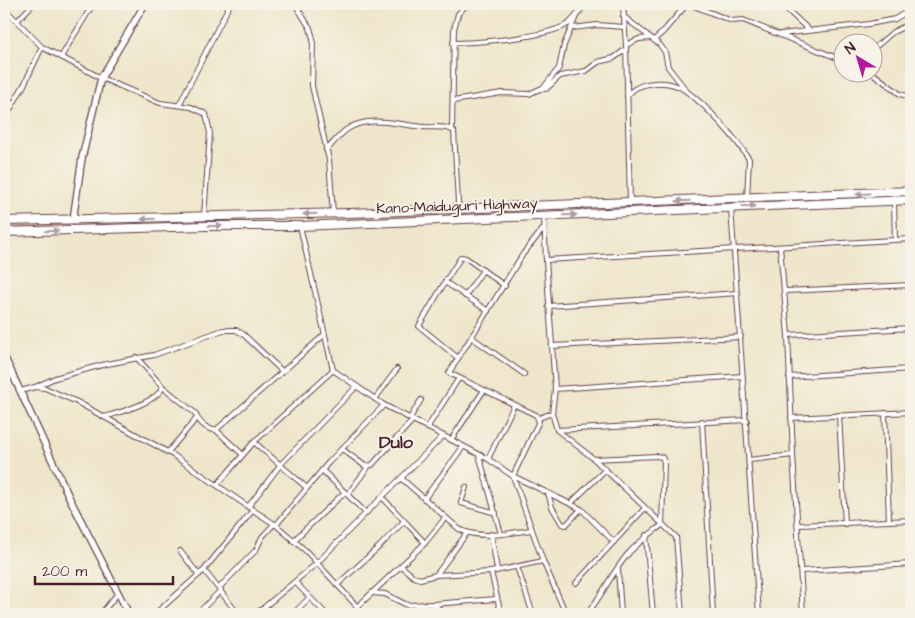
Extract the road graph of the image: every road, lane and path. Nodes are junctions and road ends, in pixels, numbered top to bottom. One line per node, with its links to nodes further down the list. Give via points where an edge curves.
1 (33, 4): 16 (street)
2 (93, 4): 28 (street)
3 (145, 4): 29 (street)
4 (230, 4): 36 (street)
5 (296, 4): 39 (street, via 313,39 312,86)
6 (467, 4): 24 (street, via 455,20)
7 (586, 4): 14 (street)
8 (623, 4): 15 (street)
9 (688, 4): 21 (street, via 732,21 744,20); 22 (street)
10 (780, 4): 20 (street)
11 (909, 4): 13 (street)
12 (4, 8): 16 (street)
13 (910, 13): 20 (street, via 869,24)
14 (578, 14): 19 (street); 24 (street, via 570,23 549,30 501,40)
15 (623, 16): 18 (street); 22 (street)
16 (17, 21): 25 (street)
17 (911, 23): 23 (street)
18 (624, 27): 19 (street, via 597,25); 26 (street)
19 (573, 28): 31 (street, via 564,45 559,68)
20 (809, 30): 21 (street)
21 (778, 34): 27 (street)
22 (653, 39): 26 (street, via 639,39); 32 (street, via 665,52 668,67)
23 (882, 41)
24 (453, 43): 35 (street)
25 (42, 47): 28 (street); 37 (street)
26 (626, 47): 31 (street, via 614,58 598,62 586,71 560,76 546,89); 33 (street)
27 (832, 56)
28 (61, 57): 29 (street)
29 (101, 78): 36 (street, via 160,103); 50 (street, via 82,158)
30 (882, 80): 34 (street)
31 (541, 89): 35 (street, via 529,94 502,93)
32 (687, 91): 33 (street, via 672,85 642,84); 41 (street, via 749,159)
33 (626, 97): 44 (street)
34 (911, 97)
35 (453, 101): 38 (street)
36 (179, 105): 49 (street, via 206,114 209,122)
37 (4, 120)
38 (452, 129): 39 (street, via 382,122 361,124 347,130); 46 (street)
39 (326, 150): 47 (street, via 332,181)
40 (911, 191): 41 (highway, Kano-Maiduguri Highway, one-way to 41)
41 (747, 198): 44 (highway, Kano-Maiduguri Highway, one-way to 44)
42 (894, 200): 43 (highway, Kano-Maiduguri Highway); 45 (highway, Kano-Maiduguri Highway, one-way to 42); 57 (street)
43 (911, 200)
44 (630, 203): 46 (highway, Kano-Maiduguri Highway)
45 (730, 207): 48 (highway, Kano-Maiduguri Highway, one-way to 45); 59 (street)
46 (459, 208): 47 (highway, Kano-Maiduguri Highway); 51 (street)
47 (333, 213): 49 (highway, Kano-Maiduguri Highway, one-way to 49)
48 (544, 216): 51 (highway, Kano-Maiduguri Highway); 54 (street)
49 (204, 218): 50 (highway, Kano-Maiduguri Highway, one-way to 50)
50 (73, 220): 52 (highway, Kano-Maiduguri Highway)
51 (459, 220): 53 (highway, Kano-Maiduguri Highway)
52 (4, 221)
53 (300, 226): 55 (highway, Kano-Maiduguri Highway, one-way to 53); 71 (street)
54 (544, 228): 60 (street); 64 (street, via 523,254)
55 (4, 232)
56 (911, 239): 57 (street)
57 (895, 240): 58 (street)
58 (780, 247): 59 (street); 65 (street)
59 (734, 250): 60 (street); 66 (street)
60 (546, 260): 68 (street)
61 (483, 270): 62 (street, via 461,257); 64 (street); 67 (street)
62 (445, 282): 67 (street); 78 (street, via 420,326)
63 (911, 285): 65 (street)
64 (505, 286): 69 (street)
65 (785, 291): 72 (street)
66 (738, 293): 68 (street); 73 (street)
67 (464, 296): 69 (street)
68 (548, 306): 75 (street)
69 (488, 311): 74 (street)
70 (911, 328): 72 (street)
71 (324, 335): 81 (street); 82 (street)
72 (788, 335): 85 (street)
73 (741, 336): 75 (street); 84 (street)
74 (471, 337): 78 (street); 83 (street)
75 (552, 346): 90 (street)
76 (4, 356): 92 (street)
77 (136, 357): 82 (street, via 154,355 223,330 236,330); 87 (street, via 55,378); 88 (street)
78 (458, 358): 86 (street, via 449,373)
79 (397, 369): 93 (street)
80 (911, 369): 85 (street); 97 (street)
81 (333, 370): 89 (street); 113 (street)
82 (282, 371): 109 (street)
83 (524, 374)
84 (743, 376): 90 (street); 106 (street)
85 (789, 377): 103 (street)
86 (459, 378): 91 (street); 108 (street)
87 (35, 387): 92 (street); 101 (street, via 45,388)
88 (163, 387): 101 (street, via 151,398); 104 (street, via 195,413)
89 (356, 387): 93 (street); 123 (street)
90 (554, 389): 98 (street)
91 (484, 390): 96 (street); 112 (street)
92 (21, 391): 176 (street, via 69,497)
93 (375, 399): 95 (street)
94 (421, 400): 105 (street)
95 (384, 405): 105 (street); 115 (street)
96 (514, 405): 102 (street); 120 (street)
97 (911, 411): 99 (street)
98 (552, 413): 102 (street); 110 (street)
99 (885, 413): 100 (street); 146 (street)
100 (840, 415): 103 (street); 147 (street)
101 (104, 417): 116 (street)
102 (539, 418): 127 (street)
103 (791, 418): 119 (street)
104 (196, 419): 109 (street); 116 (street)
105 (411, 419): 108 (street); 124 (street)
106 (747, 420): 107 (street); 122 (street)
107 (702, 421): 110 (street); 199 (street)
108 (427, 428): 111 (street)
109 (216, 430): 117 (street)
110 (557, 430): 121 (street)
111 (443, 436): 112 (street); 128 (street)
112 (451, 440): 114 (street)
113 (254, 442): 117 (street); 123 (street)
114 (463, 446): 118 (street); 135 (street)
115 (342, 449): 124 (street); 125 (street)
116 (168, 452): 129 (street)
117 (242, 454): 129 (street)
118 (479, 455): 120 (street); 142 (street)
119 (793, 455): 122 (street); 150 (street)
120 (488, 459): 127 (street)
121 (594, 460): 126 (street); 149 (street, via 662,457)
122 (749, 460): 200 (street)
123 (281, 464): 131 (street); 137 (street)
124 (368, 467): 132 (street)
125 (322, 470): 131 (street); 132 (street)
126 (605, 470): 136 (street); 138 (street)
127 (513, 476): 133 (street); 151 (street)
128 (402, 479): 134 (street); 135 (street)
129 (217, 485): 137 (street)
130 (466, 487): 142 (street, via 461,503)
131 (307, 488): 148 (street)
132 (346, 493): 141 (street); 156 (street)
133 (548, 493): 136 (street); 139 (street, via 562,524 566,525)
134 (382, 497): 141 (street); 145 (street)
135 (424, 498): 143 (street)
136 (571, 503): 139 (street)
137 (248, 507): 140 (street)
138 (645, 508): 149 (street); 157 (street)
139 (581, 509): 157 (street)
140 (253, 510): 148 (street); 167 (street)
141 (366, 513): 161 (street)
142 (496, 513): 154 (street)
143 (445, 518): 152 (street); 158 (street)
144 (911, 520): 146 (street)
145 (404, 521): 158 (street); 174 (street)
146 (889, 521): 147 (street)
147 (845, 524): 150 (street)
148 (275, 525): 156 (street); 175 (street)
149 (662, 525): 155 (street); 198 (street, via 676,537)
150 (798, 525): 168 (street)
151 (531, 530): 154 (street); 160 (street)
152 (466, 533): 153 (street); 171 (street)
153 (492, 534): 154 (street); 166 (street)
154 (501, 534)
155 (646, 535): 165 (street); 197 (street)
156 (294, 541): 161 (street)
157 (614, 542): 173 (street)
158 (425, 543): 163 (street)
159 (180, 551): 170 (street)
160 (543, 561): 164 (street); 194 (street)
161 (317, 563): 172 (street); 174 (street)
162 (911, 564): 168 (street)
163 (401, 566): 171 (street, via 414,577); 177 (street)
164 (517, 567): 166 (street); 193 (street)
165 (618, 568): 195 (street); 196 (street)
166 (497, 569): 169 (street)
167 (204, 570): 170 (street); 175 (street)
168 (802, 571): 201 (street)
169 (491, 572): 171 (street); 179 (street)
170 (199, 574): 184 (street)
171 (436, 575)
172 (295, 582): 178 (street); 187 (street)
173 (576, 583)
174 (336, 585): 181 (street)
175 (220, 589): 185 (street); 186 (street)
176 (118, 593): 182 (street); 183 (street)
177 (372, 593): 180 (street, via 385,594 408,604); 181 (street)
178 (309, 598): 188 (street); 189 (street)
179 (496, 599): 180 (street); 192 (street)
180 (433, 604): 191 (street)
181 (356, 608): 190 (street)
182 (101, 614)
183 (129, 614)
184 (155, 614)
185 (196, 614)
186 (238, 614)
187 (256, 614)
188 (293, 614)
189 (325, 614)
190 (364, 614)
191 (445, 614)
192 (501, 614)
193 (533, 614)
194 (566, 614)
195 (587, 614)
196 (621, 614)
197 (653, 614)
198 (682, 614)
199 (713, 614)
200 (759, 614)
201 (803, 614)

